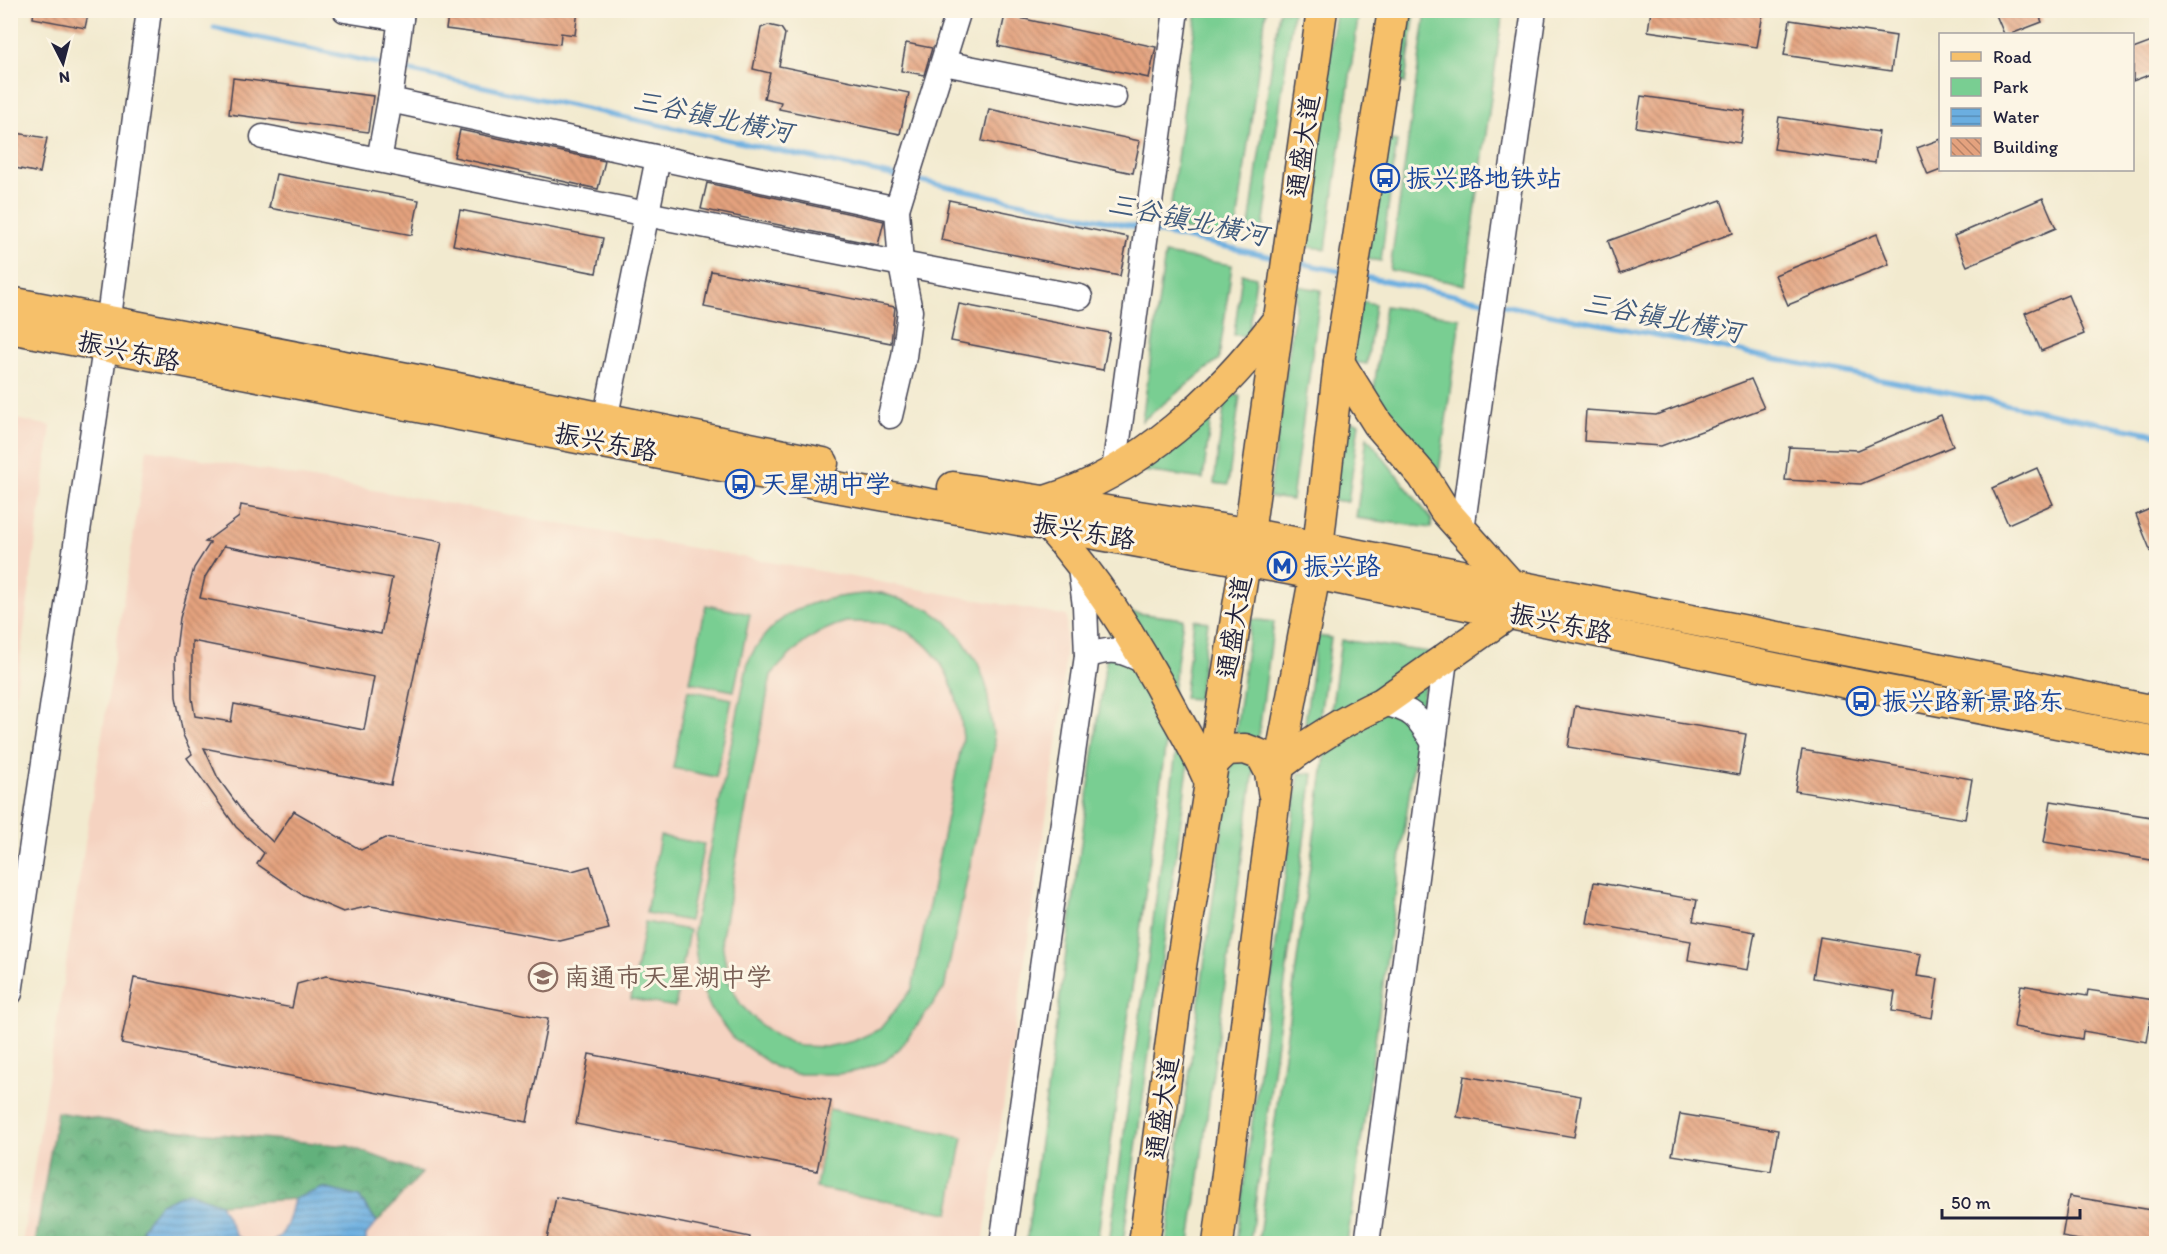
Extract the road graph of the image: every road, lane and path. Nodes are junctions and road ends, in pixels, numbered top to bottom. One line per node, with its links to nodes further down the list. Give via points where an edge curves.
1 (149, 10): 22 (street)
2 (345, 10): 8 (street)
3 (958, 10): 9 (street)
4 (1176, 10): 26 (street)
5 (1322, 10): 20 (main road, 通盛大道)
6 (1393, 10): 23 (main road)
7 (1534, 10): 28 (street)
8 (401, 15): 10 (street)
9 (944, 63): 11 (street); 15 (street)
10 (393, 80): 13 (street); 14 (street)
11 (1114, 97)
12 (263, 137): 14 (street)
13 (658, 158): 15 (street); 16 (street)
14 (379, 160): 16 (street)
15 (903, 190): 17 (street)
16 (647, 213): 17 (street); 25 (street)
17 (901, 265): 18 (street); 24 (street, via 910,311)
18 (1080, 297)
19 (10, 302): 22 (main road, 振兴东路)
20 (1278, 319): 26 (main road, via 1215,395 1173,431); 29 (main road, 通盛大道)
21 (10, 328): 22 (main road, 振兴东路)
22 (106, 335): 25 (main road, 振兴东路, via 438,384); 44 (street)
23 (1339, 362): 28 (main road, via 1378,424); 31 (main road)
24 (890, 416)
25 (603, 430): 27 (main road, 振兴东路, via 784,456)
26 (1114, 470): 27 (main road)
27 (1046, 514): 29 (main road, 振兴东路); 30 (main road); 32 (main road, 振兴东路, via 1113,535)
28 (1462, 530): 33 (main road)
29 (1247, 532): 31 (main road, 振兴东路); 32 (main road, 通盛大道)
30 (1079, 561): 34 (street); 36 (main road)
31 (1317, 561): 32 (main road, 振兴东路); 33 (main road, 振兴东路); 41 (main road)
32 (1245, 562): 42 (main road, 通盛大道)
33 (1512, 599): 35 (main road); 38 (main road, 振兴东路); 39 (main road, 振兴东路, via 1862,686)
34 (1087, 656): 36 (street, via 1108,649 1125,652); 45 (street)
35 (1445, 660): 37 (main road); 40 (street)
36 (1149, 664): 42 (main road)
37 (1382, 703): 40 (street, via 1403,707 1419,718); 41 (main road, via 1303,747)
38 (2157, 711)
39 (2157, 742)
40 (1434, 743): 48 (street)
41 (1279, 766): 43 (main road)
42 (1211, 773): 43 (main road, via 1227,750 1245,749 1261,755 1270,771); 46 (main road, 通盛大道)
43 (1274, 801): 47 (main road)
44 (10, 993)
45 (1002, 1244)
46 (1144, 1244)
47 (1218, 1244)
48 (1367, 1244)

